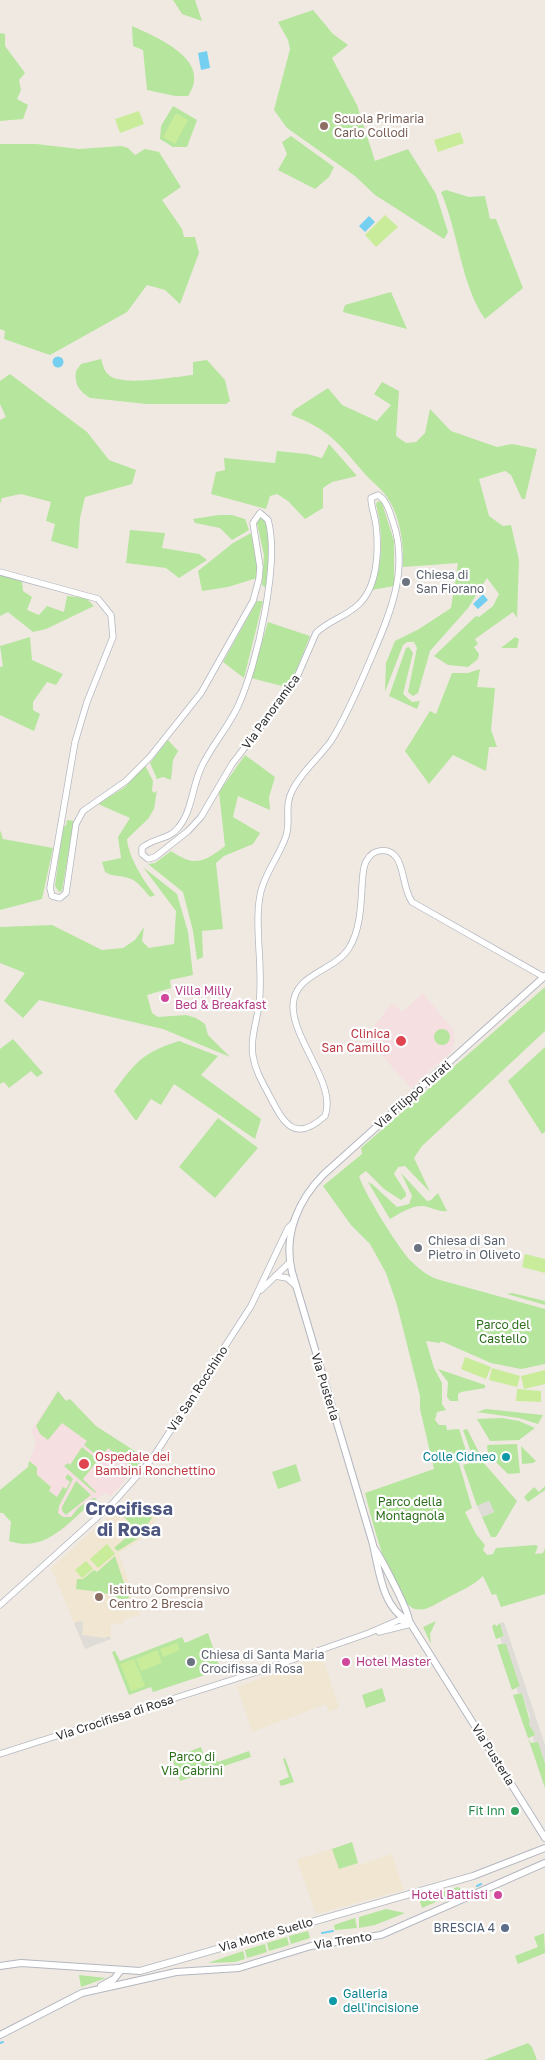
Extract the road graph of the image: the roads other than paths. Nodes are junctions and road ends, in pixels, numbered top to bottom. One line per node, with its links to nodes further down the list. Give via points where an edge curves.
1 (0, 572): 2 (street, Via Panoramica, via 91,596 103,603 113,622 113,637 79,725 71,760 50,888 56,898 66,893 76,824 83,811 126,781 150,757 201,693 253,601 260,579 253,523 256,515 260,513 268,520 272,567 244,690 233,717 201,768 185,818 170,835 144,845 141,851 148,859 188,831 201,817 232,764 294,684 316,633 354,609 368,592 378,537 371,504 374,496 378,495 386,502 396,529 399,571 393,604 360,683 331,741 291,793 286,835 261,891 259,1002 252,1045 259,1076 285,1123 295,1129 307,1129 325,1116 328,1109 326,1094 294,1017 293,1002 304,982 336,962 348,950 357,926 364,865 375,852 385,851 395,856 400,863 405,890 419,908)
2 (545, 976): 3 (main road, Via Filippo Turati, via 324,1174 306,1196)
3 (293, 1223): 4 (main road, Via Pusterla); 7 (street, Via San Rocchino)
4 (290, 1262): 5 (street, Via San Rocchino); 6 (main road, Via Pusterla)
5 (275, 1276): 6 (street, via 287,1278); 7 (street, Via San Rocchino)
6 (297, 1288): 9 (main road, Via Pusterla, via 374,1548 406,1608)
7 (259, 1292): 8 (street, Via San Rocchino, via 152,1459 113,1503)
8 (0, 1605)
9 (410, 1623): 10 (street, Via Crocifissa di Rosa, via 369,1633); 11 (main road, Via Pusterla)
10 (0, 1754)
11 (545, 1838)
12 (545, 1848): 16 (main road, Via Monte Suello, via 473,1876)
13 (545, 1863): 17 (main road, Via Trento, via 374,1937 314,1945 239,1968 176,1972)
14 (0, 1966): 15 (main road, Via Monte Suello, via 21,1963)
15 (121, 1970): 16 (main road, Via Monte Suello); 18 (main road, via 114,1979)
16 (140, 1971): 17 (main road)
17 (126, 1982): 18 (main road)
18 (92, 1990): 19 (main road, via 73,1996)
19 (0, 2035)

